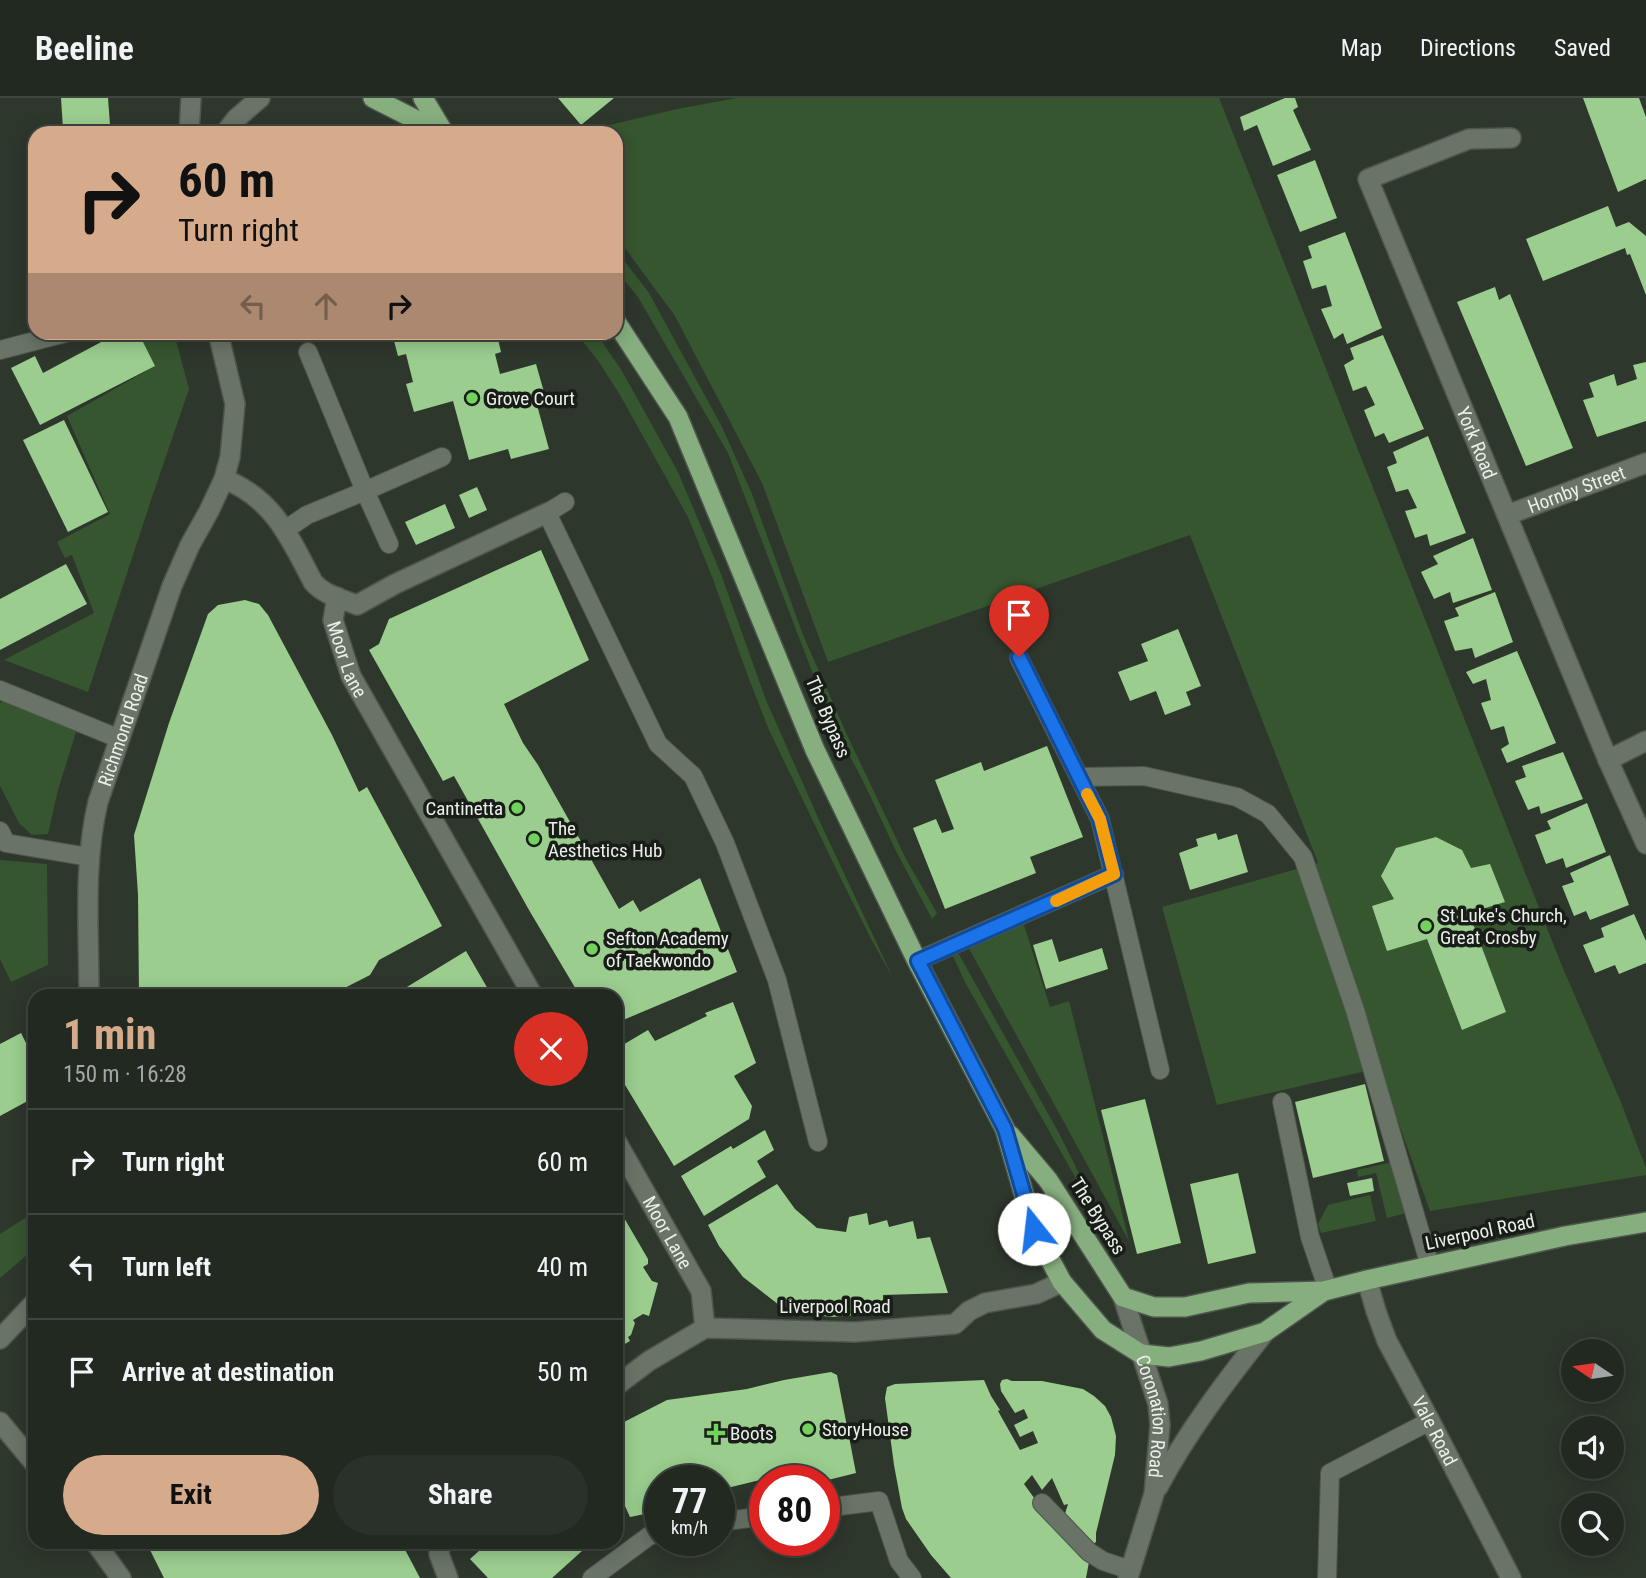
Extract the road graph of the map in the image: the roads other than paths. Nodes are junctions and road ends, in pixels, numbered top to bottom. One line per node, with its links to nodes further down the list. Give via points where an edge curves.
1 (191, 98): 5 (street)
2 (260, 98): 6 (street)
3 (373, 98): 7 (highway)
4 (423, 98): 8 (highway)
5 (189, 126)
6 (230, 126)
7 (429, 126)
8 (439, 126)
9 (1511, 138): 21 (street, York Road, via 1469,139 1368,179)
10 (623, 333): 35 (highway, The Bypass, via 678,417 816,750)
11 (38, 340): 13 (lane)
12 (220, 340): 17 (street, via 235,404)
13 (0, 350)
14 (308, 352): 18 (lane)
15 (442, 457): 18 (lane)
16 (1646, 463): 21 (street, Hornby Street)
17 (223, 479): 22 (street, Moor Lane, via 261,502); 27 (street, Richmond Road, via 172,586)
18 (365, 491): 22 (lane, via 307,515); 23 (lane)
19 (565, 502): 20 (lane)
20 (547, 513): 24 (street, via 357,605); 41 (lane, via 657,744 693,776 725,844 777,980)
21 (1507, 515): 29 (street, York Road)
22 (285, 530): 24 (street, Moor Lane, via 313,582)
23 (389, 544)
24 (337, 597): 37 (street, Moor Lane, via 333,620 351,676)
25 (1019, 657): 30 (lane)
26 (0, 690): 27 (lane)
27 (120, 739): 33 (street, Richmond Road, via 98,802)
28 (1646, 741): 29 (street)
29 (1608, 760): 32 (street, York Road)
30 (1079, 777): 34 (lane, via 1100,819); 44 (lane, via 1144,776 1237,797 1268,814 1303,857 1355,1010)
31 (2, 840): 33 (lane)
32 (1646, 844)
33 (89, 856): 36 (street, Richmond Road)
34 (1114, 874): 35 (lane); 38 (lane)
35 (918, 961): 40 (highway, The Bypass)
36 (89, 989)
37 (529, 989)
38 (1160, 1070)
39 (1282, 1102): 47 (lane)
40 (1005, 1129): 46 (highway, The Bypass, via 1034,1229); 48 (highway, The Bypass, via 1048,1180)
41 (818, 1142)
42 (623, 1153): 50 (street, Moor Lane, via 701,1291)
43 (1646, 1222): 44 (highway, Liverpool Road)
44 (1430, 1266): 45 (highway, Liverpool Road)
45 (1367, 1280): 47 (highway, Liverpool Road); 55 (street, Vale Road, via 1387,1341)
46 (1062, 1282): 50 (street, Liverpool Road, via 1036,1294 985,1303 955,1324 855,1332); 53 (highway, The Bypass, via 1102,1330)
47 (1326, 1291): 48 (highway, Liverpool Road, via 1249,1293 1185,1307 1154,1307); 51 (highway, Liverpool Road)
48 (1123, 1297): 53 (street, Coronation Road)
49 (28, 1310): 52 (street)
50 (705, 1328): 54 (street)
51 (1265, 1332): 53 (highway, Liverpool Road, via 1180,1355); 58 (street, via 1208,1406)
52 (0, 1339)
53 (1141, 1354): 58 (street, Coronation Road, via 1160,1425)
54 (623, 1381)
55 (1430, 1421): 69 (lane, via 1330,1473); 70 (street, Vale Road)
56 (0, 1423): 57 (street)
57 (28, 1456)
58 (1154, 1494): 64 (street, Coronation Road)
59 (1042, 1503): 64 (lane, via 1089,1552)
60 (840, 1506): 68 (lane, via 879,1501 899,1561)
61 (644, 1540): 67 (lane)
62 (101, 1549): 65 (street)
63 (439, 1549): 66 (street)
64 (1129, 1574)
65 (121, 1578)
66 (448, 1578)
67 (592, 1578)
68 (912, 1578)
69 (1327, 1578)
70 (1511, 1578)

